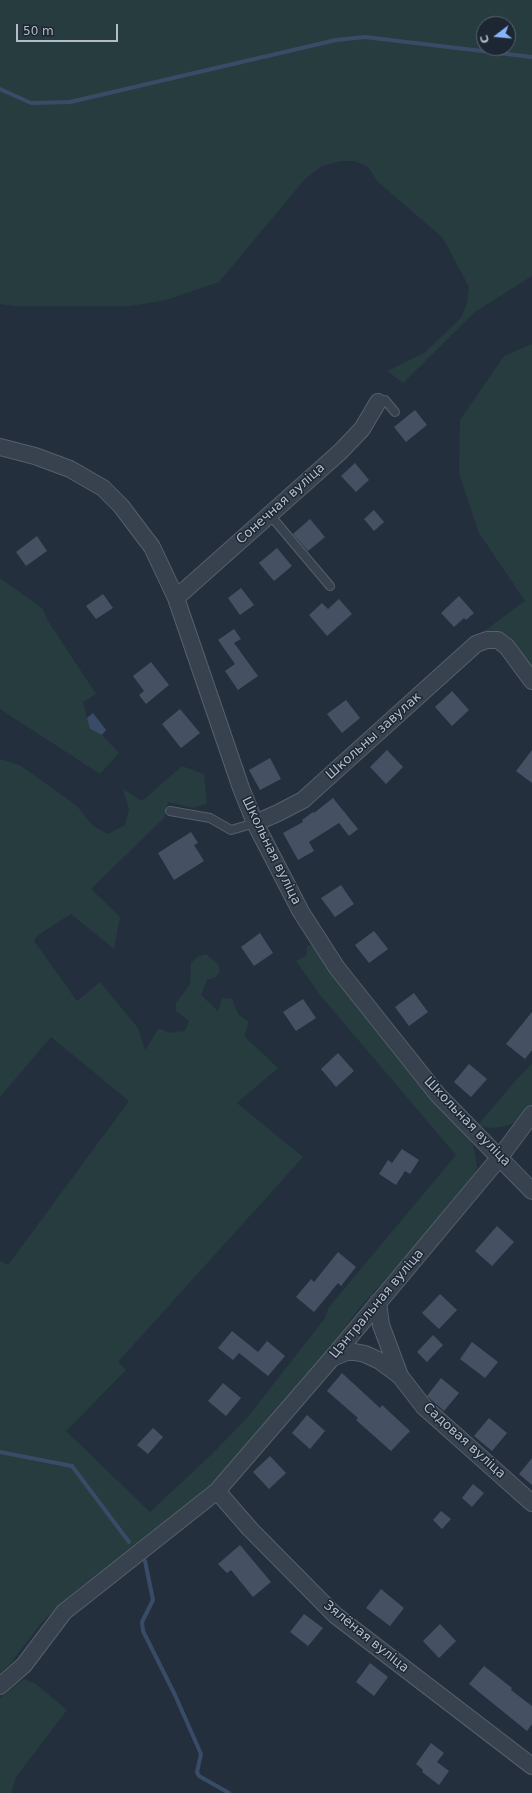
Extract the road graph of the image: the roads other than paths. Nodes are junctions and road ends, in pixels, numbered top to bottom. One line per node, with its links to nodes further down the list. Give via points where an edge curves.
1 (378, 402): 2 (lane, via 385,400); 4 (street, Сонечная вуліца, via 362,429)
2 (395, 412)
3 (0, 447): 6 (street, Школьная вуліца, via 70,469 103,488 152,547)
4 (270, 515): 5 (lane); 6 (street, Сонечная вуліца)
5 (330, 586)
6 (176, 598): 9 (street, Школьная вуліца)
7 (532, 681): 9 (street, Школьны завулак, via 507,647 498,640 476,644 303,800)
8 (170, 811): 9 (lane, via 210,818 231,830)
9 (255, 823): 11 (street, Школьная вуліца, via 301,912 337,968 438,1095)
10 (532, 1114): 11 (street, Цэнтральная вуліца)
11 (500, 1157): 12 (street, Школьная вуліца); 13 (street, Цэнтральная вуліца)
12 (532, 1191)
13 (378, 1302): 14 (street, Цэнтральная вуліца); 15 (street, Садовая вуліца, via 381,1325)
14 (332, 1358): 15 (street, Садовая вуліца, via 347,1352 365,1354 380,1361); 16 (street, Цэнтральная вуліца)
15 (400, 1376): 17 (street, Садовая вуліца, via 424,1407)
16 (217, 1491): 18 (street, Цэнтральная вуліца, via 64,1612 24,1665); 19 (street, Зялёная вуліца, via 250,1529 336,1616)
17 (532, 1503)
18 (0, 1686)
19 (532, 1766)

